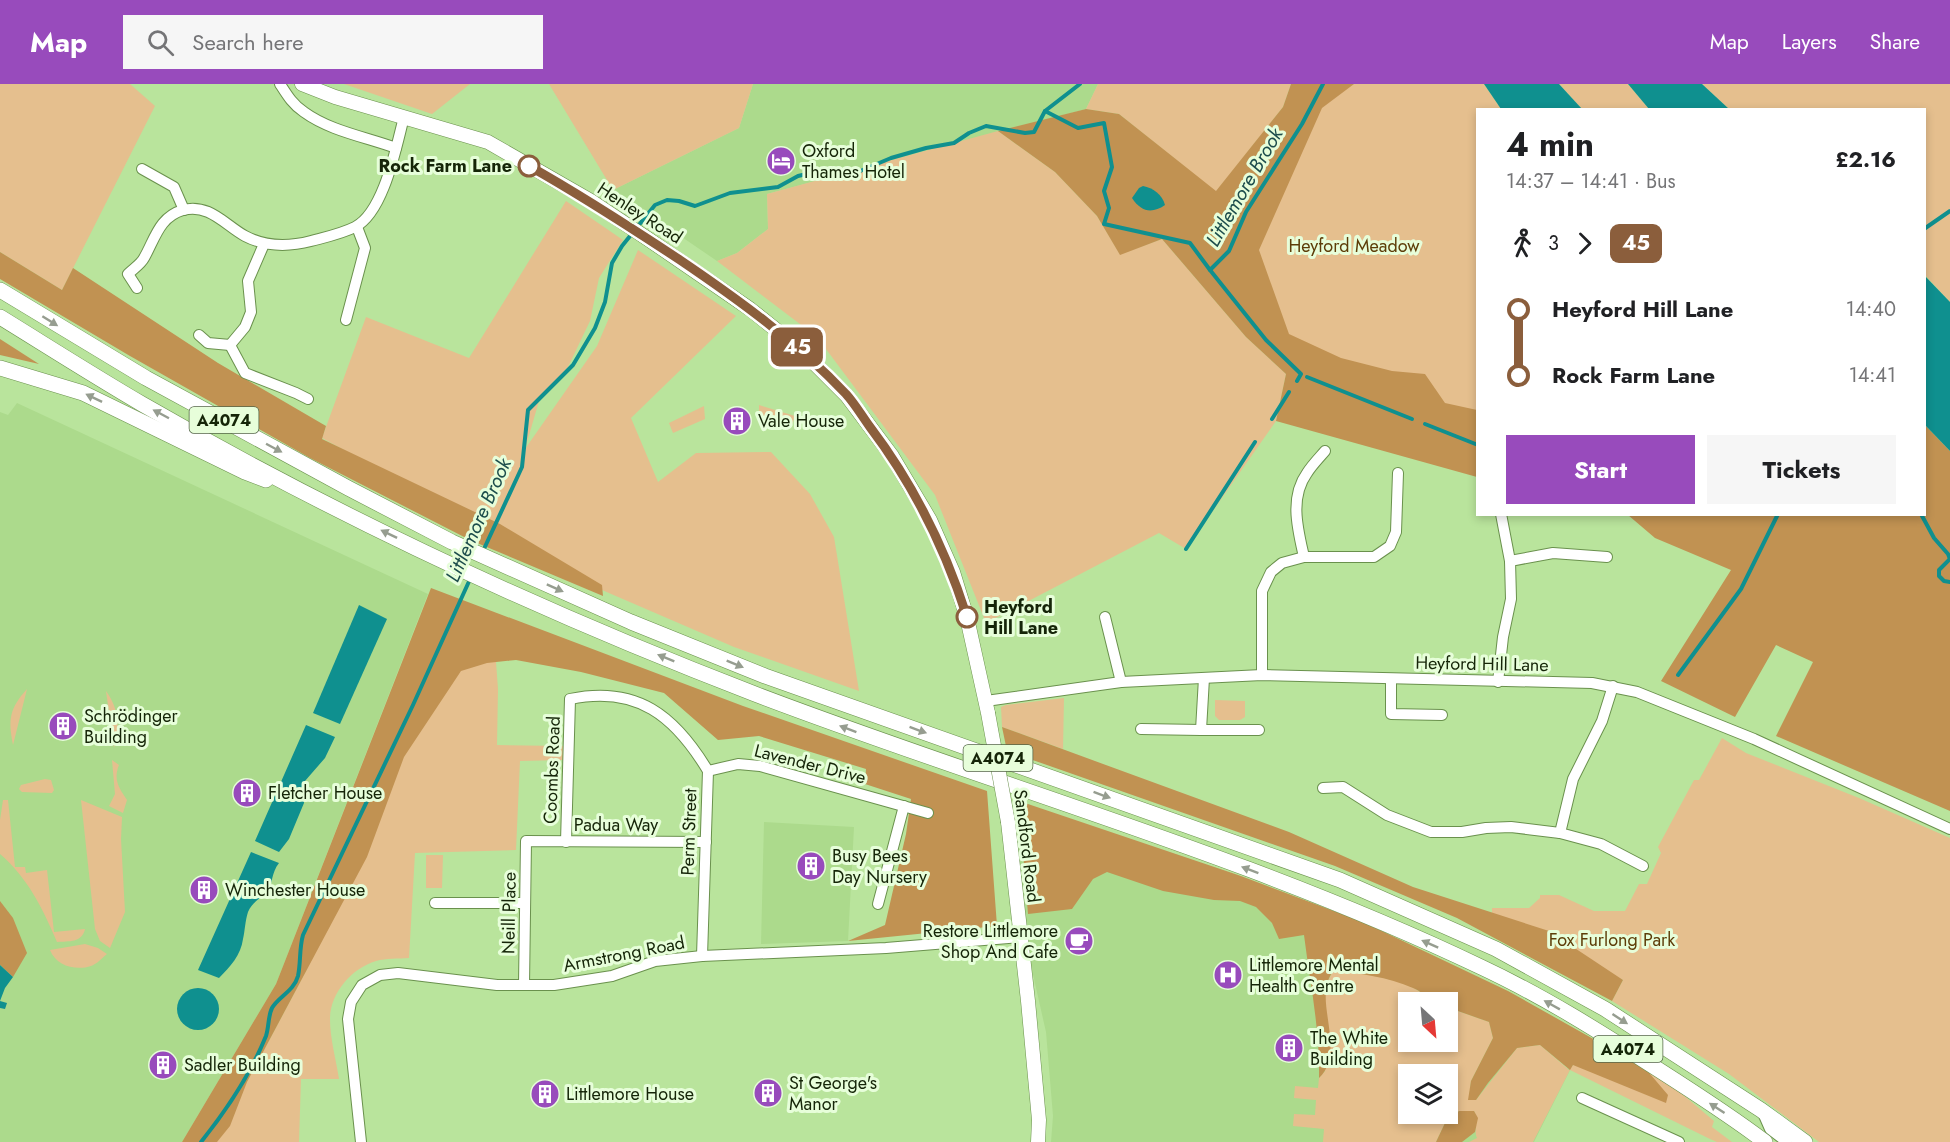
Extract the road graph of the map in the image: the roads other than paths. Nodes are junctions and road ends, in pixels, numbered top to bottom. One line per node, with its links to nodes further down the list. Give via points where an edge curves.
1 (280, 84): 4 (street, via 290,100 312,117)
2 (302, 84): 3 (street, Henley Road)
3 (404, 117): 4 (street); 11 (street, Henley Road, via 488,142 591,201)
4 (396, 148): 7 (street, via 373,211)
5 (142, 169): 6 (street, via 174,187)
6 (184, 210): 8 (street, via 210,212); 9 (street, via 160,226 144,259 128,274)
7 (357, 227): 8 (street, via 295,245); 13 (street, via 365,248)
8 (264, 244): 15 (street, via 248,281 251,312)
9 (137, 288)
10 (0, 290): 55 (main road, A4074, one-way to 55, via 146,378 452,542 631,622 765,676 1340,880 1496,950 1595,1004)
11 (750, 309): 33 (street, Sandford Road, via 800,349 847,396 892,456 930,520 952,572)
12 (0, 316): 20 (main road, A4074, one-way to 12, via 143,404)
13 (346, 320)
14 (199, 335): 15 (street, via 208,343)
15 (230, 345): 17 (street, via 245,373)
16 (0, 368): 20 (main road, one-way to 16, via 245,472 83,393)
17 (308, 399)
18 (1326, 451): 22 (street, via 1305,475 1298,493 1295,514)
19 (1398, 474): 22 (street, via 1396,532 1390,546 1374,557)
20 (319, 500): 59 (main road, A4074, one-way to 20, via 1598,1030 1484,968 1339,903 771,700 491,584)
21 (1502, 516): 24 (street)
22 (1304, 557): 26 (street, via 1282,563 1271,572 1262,591)
23 (1607, 557): 24 (street, via 1552,553)
24 (1510, 561): 30 (street, via 1511,599)
25 (1106, 617): 29 (street)
26 (1262, 675): 27 (street, Heyford Hill Lane); 28 (street, Heyford Hill Lane)
27 (1204, 678): 29 (street, Heyford Hill Lane); 36 (street)
28 (1391, 679): 30 (street, Heyford Hill Lane); 34 (street, via 1392,714)
29 (1120, 682): 33 (street, Heyford Hill Lane, via 1058,689)
30 (1498, 682): 31 (street, Heyford Hill Lane)
31 (1613, 686): 42 (street, Heyford Hill Lane, via 1754,740); 43 (street, via 1602,722 1573,779)
32 (570, 699): 38 (street, Perm Street, via 613,695 646,706 671,722 693,746); 45 (street, Coombs Road)
33 (987, 707): 51 (street, Sandford Road, bridge, via 1008,822)
34 (1442, 715)
35 (1141, 729): 36 (street)
36 (1201, 730): 37 (street)
37 (1259, 730)
38 (708, 771): 40 (street, Lavender Drive, via 738,764 760,766); 46 (street, Perm Street)
39 (1323, 788): 43 (street, via 1343,787 1387,815 1431,832 1511,827)
40 (904, 806): 41 (street, Lavender Drive); 50 (street)
41 (928, 813)
42 (1950, 829)
43 (1560, 832): 47 (street, via 1601,844)
44 (526, 841): 45 (street, Padua Way); 49 (street, Neill Place)
45 (566, 842): 46 (street, Padua Way)
46 (706, 842): 52 (street, Perm Street)
47 (1643, 866)
48 (435, 903): 49 (street)
49 (525, 903): 53 (street, Neill Place)
50 (878, 904)
51 (1020, 937): 52 (street, Armstrong Road); 57 (street, Sandford Road)
52 (702, 956): 53 (street, Armstrong Road, via 655,961 612,976 554,985)
53 (524, 985): 56 (street, Armstrong Road, via 398,973 380,975 362,985 351,1002 348,1019)
54 (1582, 1098): 58 (street)
55 (1761, 1110): 60 (street, via 1770,1129); 61 (main road, A4074)
56 (362, 1142)
57 (1038, 1142)
58 (1679, 1142)
59 (1765, 1142)
60 (1787, 1142)
61 (1805, 1142)

